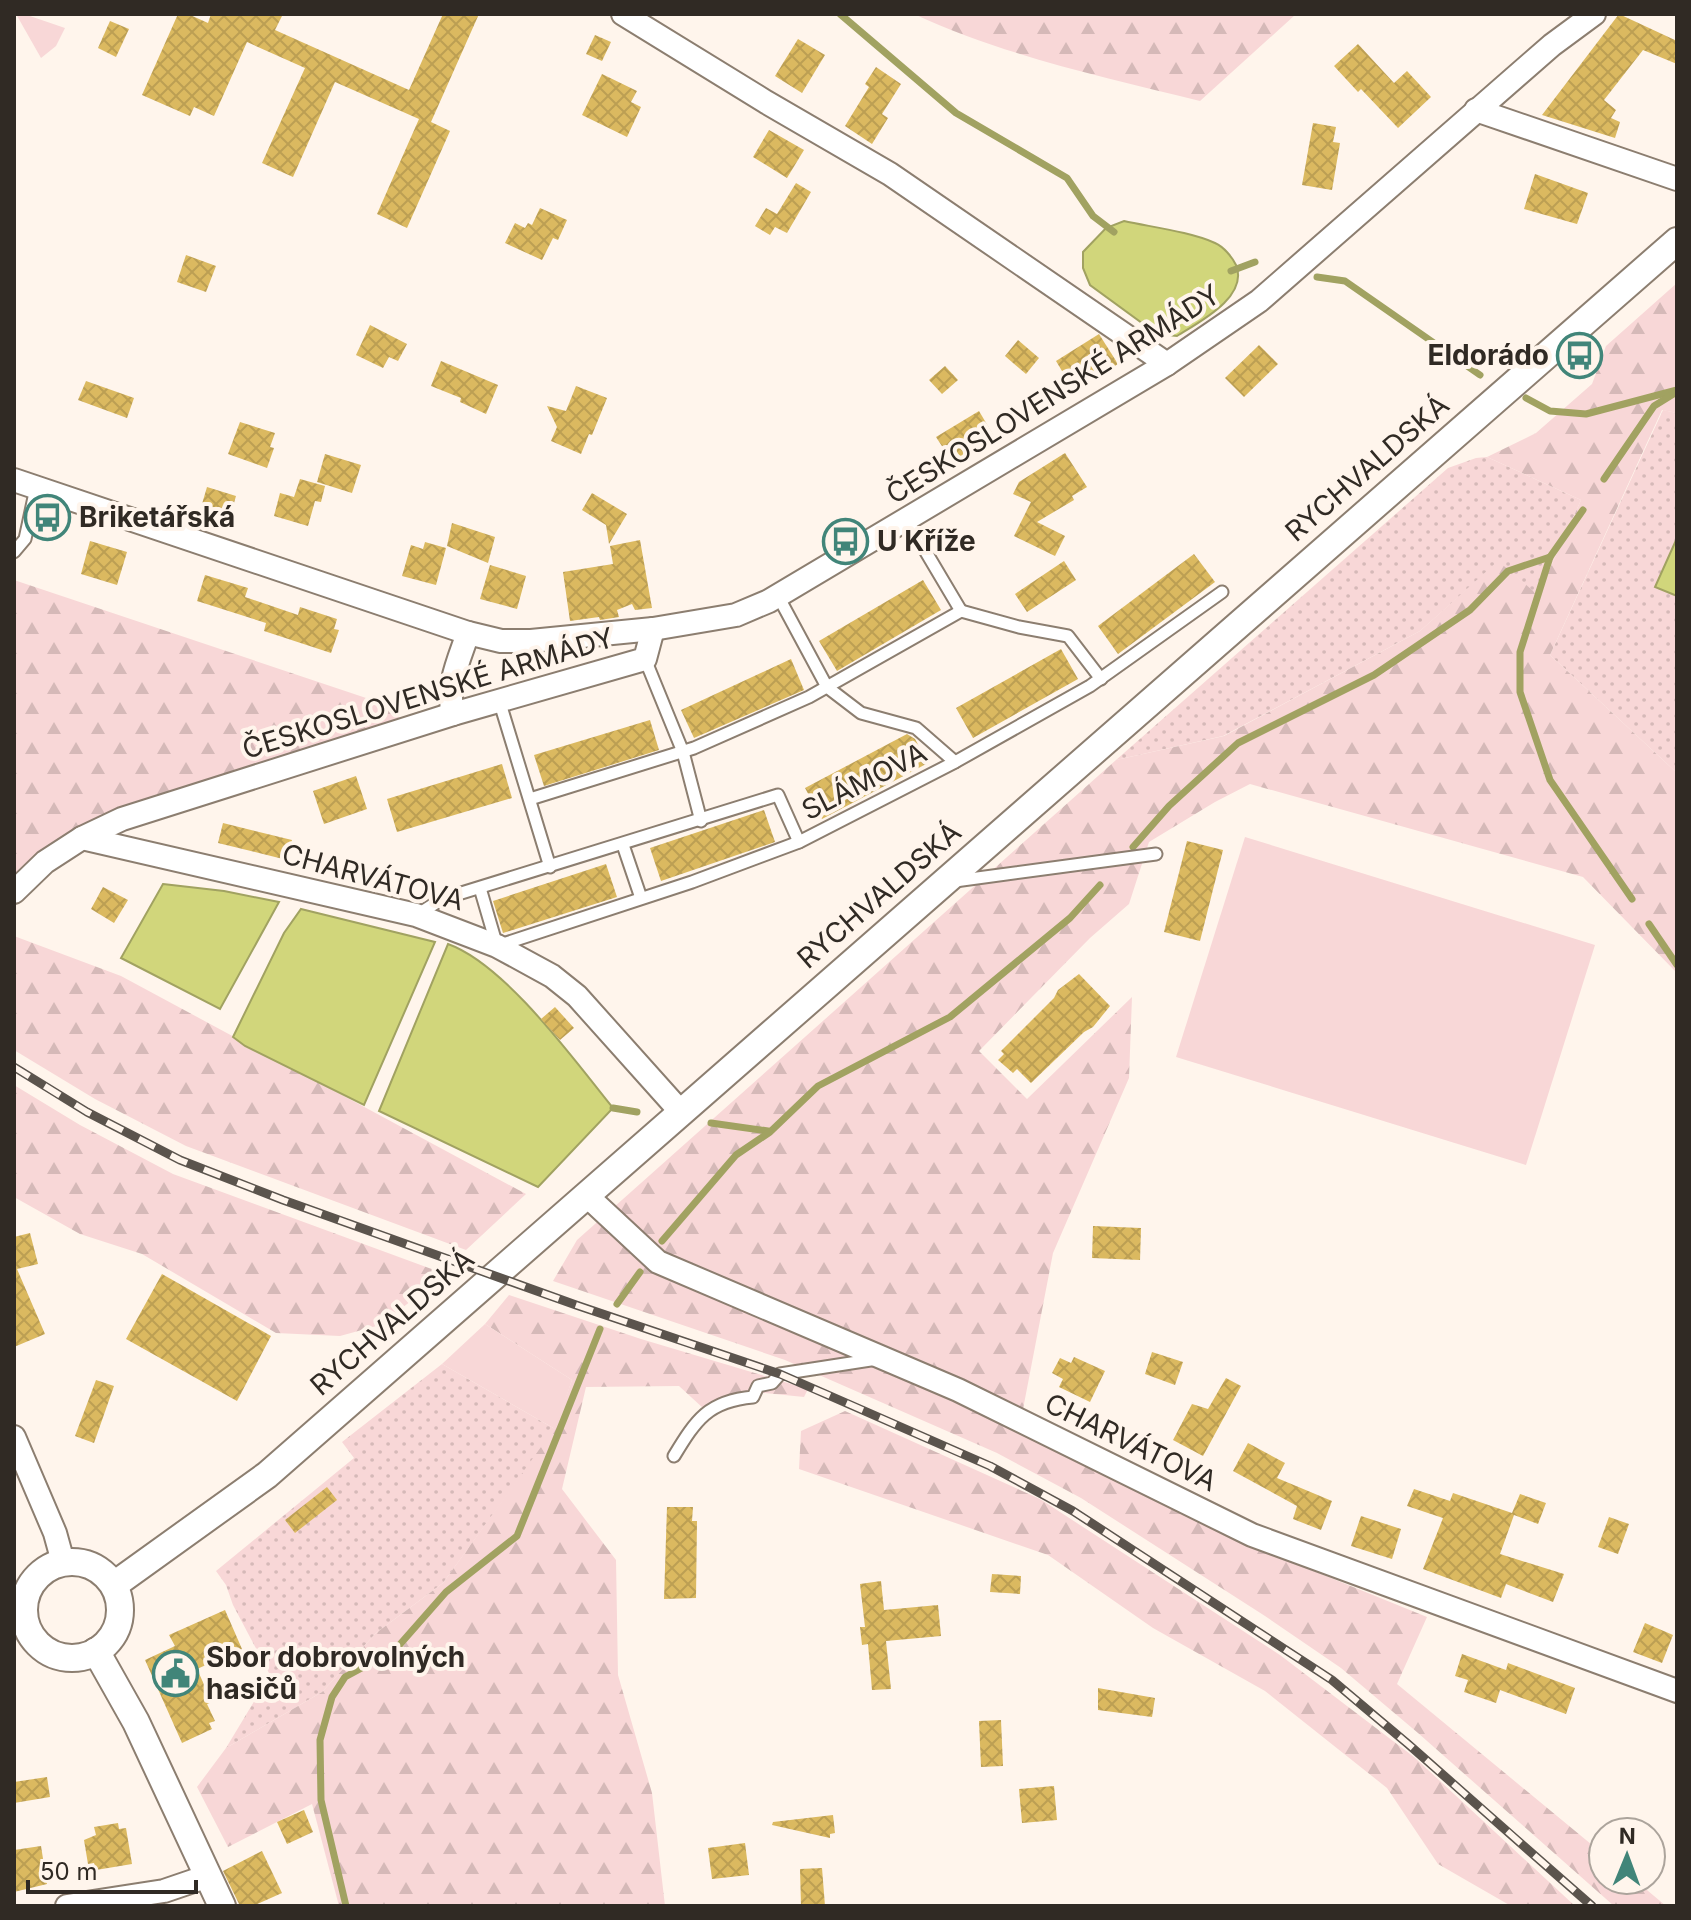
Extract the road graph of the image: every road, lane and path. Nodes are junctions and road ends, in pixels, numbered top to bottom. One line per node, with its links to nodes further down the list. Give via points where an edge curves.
1 (623, 14): 6 (street, via 890,174)
2 (1594, 14): 3 (street, ČESKOSLOVENSKÉ ARMÁDY)
3 (1476, 110): 4 (street); 6 (street, ČESKOSLOVENSKÉ ARMÁDY, via 1259,301)
4 (1677, 179)
5 (1677, 241): 30 (street, RYCHVALDSKÁ)
6 (1167, 364): 9 (street, ČESKOSLOVENSKÉ ARMÁDY)
7 (14, 480): 8 (street)
8 (36, 488): 10 (lane, via 25,539); 15 (street)
9 (907, 520): 12 (street, ČESKOSLOVENSKÉ ARMÁDY); 13 (lane)
10 (14, 552)
11 (1222, 592): 17 (lane, SLÁMOVA)
12 (778, 596): 14 (street, ČESKOSLOVENSKÉ ARMÁDY, via 736,615); 18 (lane)
13 (961, 611): 17 (lane, via 1068,636); 18 (lane)
14 (653, 629): 15 (street, via 531,641); 16 (street, ČESKOSLOVENSKÉ ARMÁDY)
15 (468, 633): 20 (street, via 450,685)
16 (645, 659): 19 (street, ČESKOSLOVENSKÉ ARMÁDY); 21 (lane)
17 (1101, 679): 22 (lane, SLÁMOVA)
18 (827, 687): 21 (lane); 22 (lane, via 861,713 916,728)
19 (499, 700): 20 (street, ČESKOSLOVENSKÉ ARMÁDY); 23 (lane)
20 (453, 714): 25 (street, ČESKOSLOVENSKÉ ARMÁDY, via 122,819)
21 (683, 752): 23 (lane); 24 (lane)
22 (955, 762): 26 (lane, SLÁMOVA)
23 (530, 799): 29 (lane)
24 (701, 821): 26 (lane, via 778,795); 27 (lane)
25 (82, 838): 32 (street, ČESKOSLOVENSKÉ ARMÁDY, via 45,862); 34 (street, CHARVÁTOVA)
26 (799, 842): 33 (lane, SLÁMOVA)
27 (623, 845): 29 (lane); 33 (lane)
28 (1156, 854): 30 (lane)
29 (550, 867): 31 (lane)
30 (943, 882): 36 (street, RYCHVALDSKÁ)
31 (480, 888): 34 (lane, via 442,899); 35 (lane)
32 (14, 892)
33 (641, 898): 35 (lane, SLÁMOVA)
34 (416, 915): 35 (street, CHARVÁTOVA)
35 (497, 946): 36 (street, CHARVÁTOVA, via 577,996)
36 (680, 1111): 37 (street, RYCHVALDSKÁ)
37 (586, 1195): 38 (street, CHARVÁTOVA, via 658,1262); 42 (street, RYCHVALDSKÁ, via 267,1475)
38 (881, 1358): 40 (lane, via 780,1374 772,1383 758,1386 753,1397 708,1410); 45 (street, CHARVÁTOVA, via 958,1390 1252,1535)
39 (14, 1437): 41 (street)
40 (674, 1456)
41 (63, 1562): 42 (street, via 93,1566); 43 (street, via 33,1581)
42 (114, 1585): 44 (street, via 120,1598 119,1624)
43 (19, 1612): 44 (street, via 49,1652 78,1658)
44 (96, 1651): 46 (street, via 140,1729)
45 (1677, 1691)
46 (208, 1876): 47 (street, via 164,1891); 48 (street)
47 (67, 1906)
48 (222, 1906)

